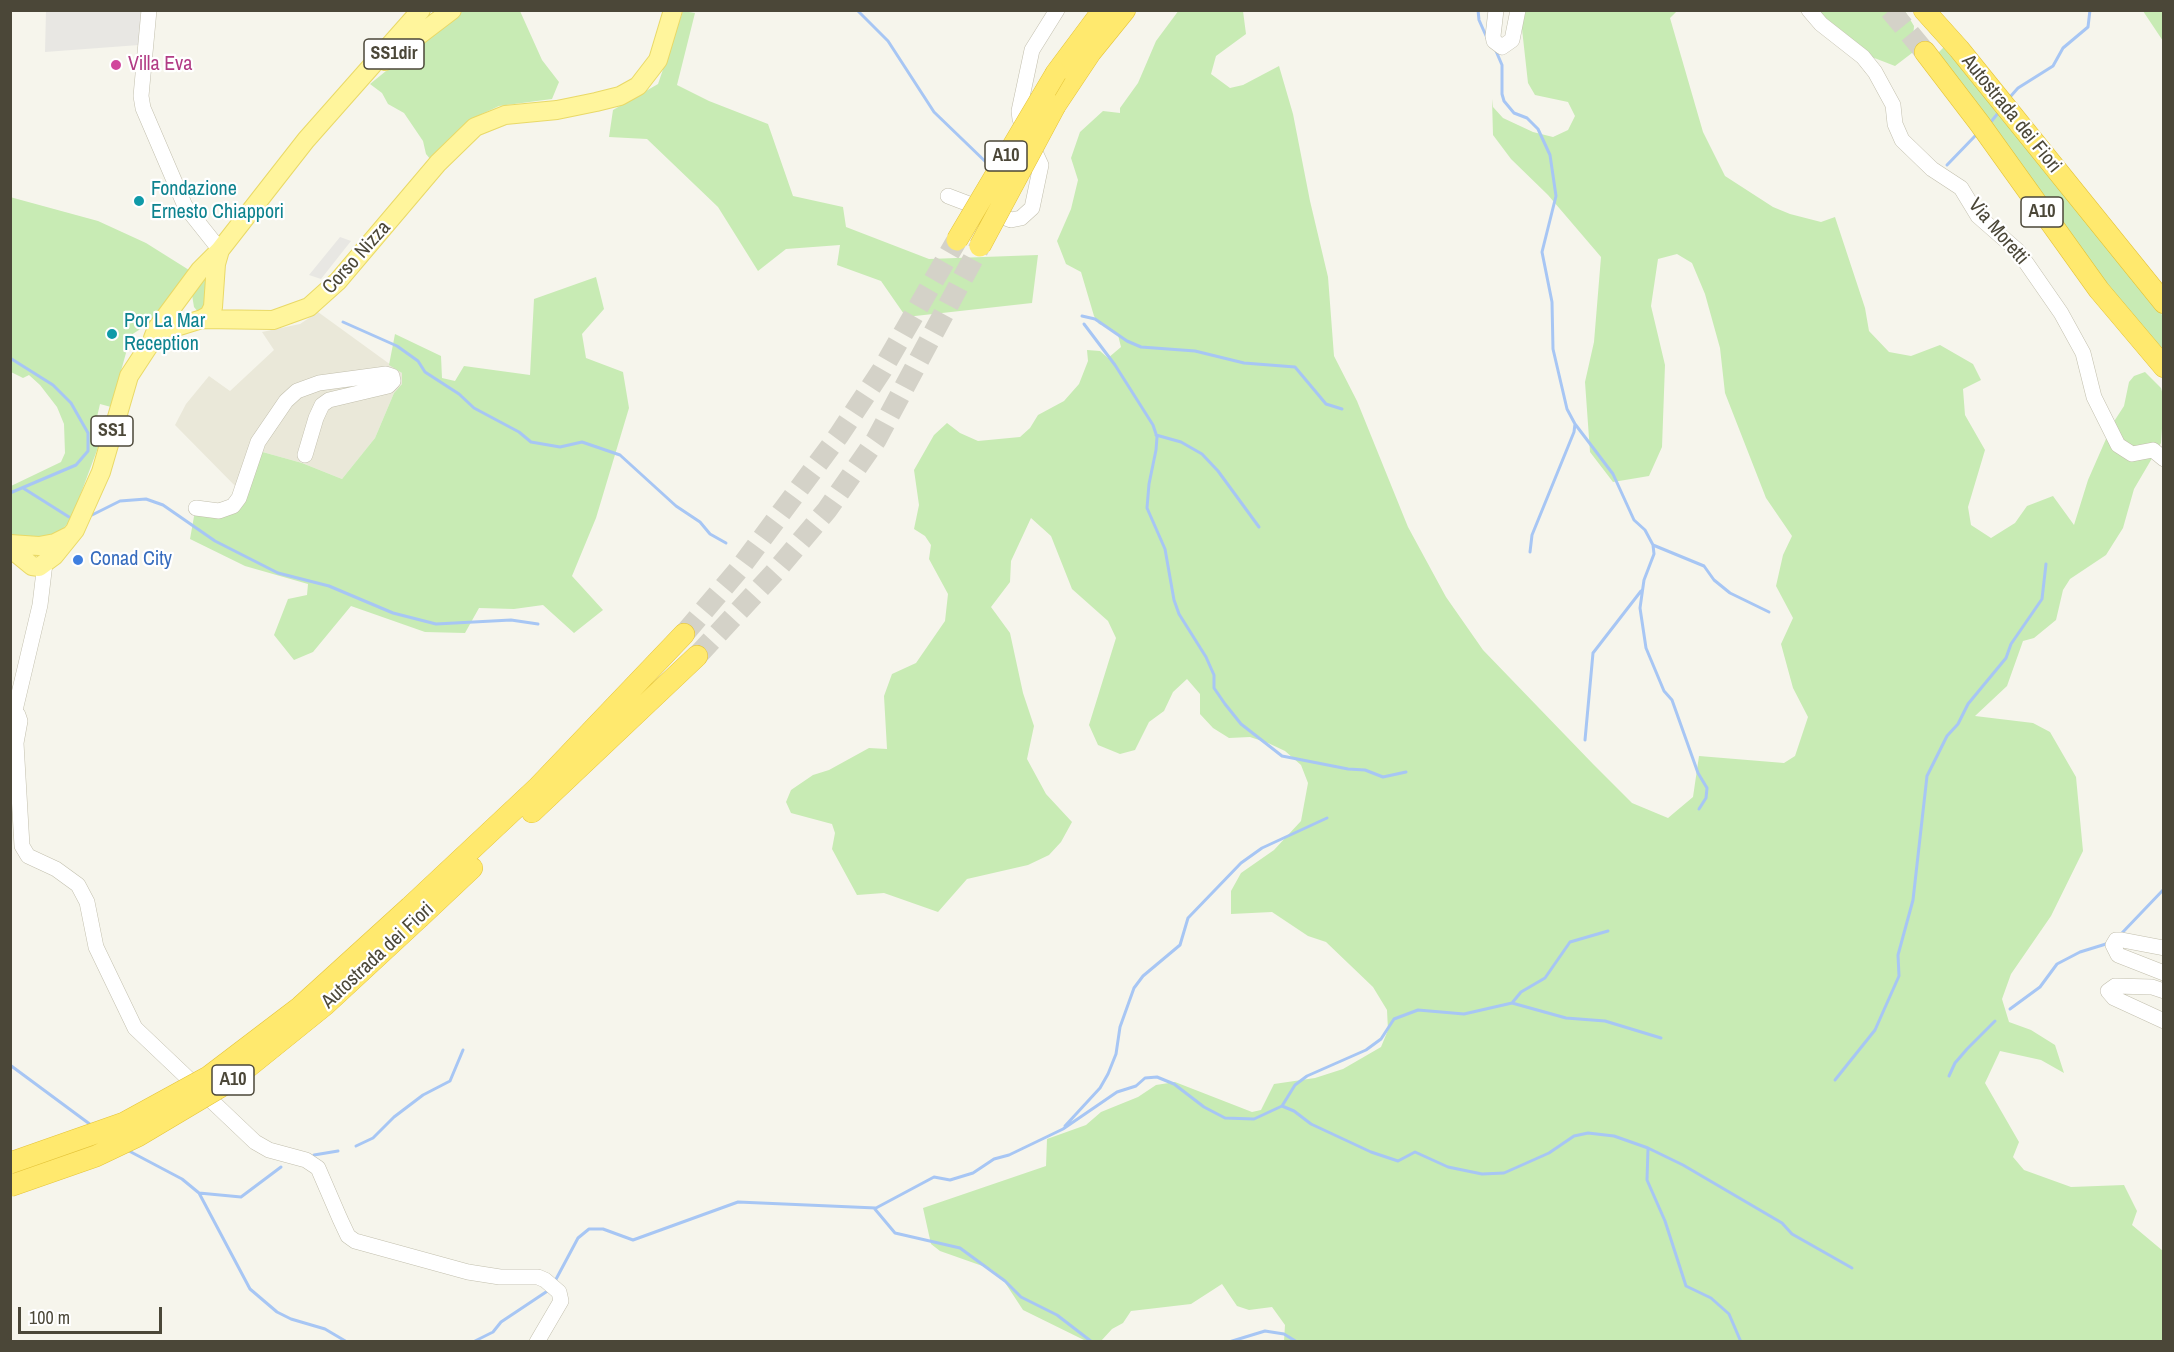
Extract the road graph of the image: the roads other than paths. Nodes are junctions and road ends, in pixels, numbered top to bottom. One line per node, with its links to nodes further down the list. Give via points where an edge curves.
1 (149, 10): 16 (street, via 143,108 185,206 194,221)
2 (420, 10): 13 (main road, SS1dir)
3 (452, 10): 13 (main road, SS1dir)
4 (672, 10): 22 (main road, Corso Nizza / SS1, via 658,60 638,86 616,97 580,106 490,119 451,148 319,300 280,319)
5 (1057, 10): 14 (street, via 1032,50 1019,111 1041,165 1032,208 1021,218 1011,220)
6 (1103, 10): 15 (highway, A10, bridge, via 1056,73)
7 (1125, 10): 17 (highway, A10, bridge, via 1055,106)
8 (1496, 10): 9 (street, via 1493,36 1502,47 1512,40)
9 (1518, 10)
10 (1809, 10): 26 (street, Via Moretti, via 1875,72 1893,105 1902,140 1932,169 1961,188 1978,216 2007,239 2033,272 2084,353 2094,397 2118,445 2132,454 2153,450)
11 (1924, 10): 20 (highway, Autostrada dei Fiori / A10)
12 (1925, 52): 24 (highway, Autostrada dei Fiori / A10, via 2098,290)
13 (339, 102): 16 (main road, SS1dir)
14 (948, 196)
15 (957, 240)
16 (219, 244): 18 (main road, SS1dir); 19 (main road)
17 (980, 246)
18 (189, 286): 21 (main road, via 192,313); 23 (main road, SS1dir, via 157,327)
19 (216, 288): 21 (main road, via 212,311); 22 (main road, via 226,306)
20 (2163, 303)
21 (202, 319): 22 (main road, SS1); 23 (main road, SS1, via 165,332)
22 (251, 321)
23 (150, 344): 29 (main road, SS1, via 129,376 101,472 81,521 54,556)
24 (2163, 367)
25 (305, 455): 27 (street, via 322,405 388,386 392,376 319,383 297,391 286,400 258,442 233,506 208,512)
26 (2163, 459)
27 (196, 508)
28 (10, 546): 29 (main road)
29 (39, 560): 32 (street, via 35,628)
30 (684, 634): 35 (highway, Autostrada dei Fiori / A10)
31 (697, 656): 35 (highway, Autostrada dei Fiori / A10)
32 (12, 721): 42 (street, via 18,715 22,846 28,856 78,885 87,902 96,947 126,1013 141,1034 255,1142 318,1168 348,1236 356,1242 468,1272 546,1280 559,1292 561,1301)
33 (10, 767): 34 (street)
34 (10, 797)
35 (415, 912): 40 (highway, Autostrada dei Fiori / A10, bridge, via 208,1077 123,1123); 41 (highway, Autostrada dei Fiori / A10, bridge, via 325,1005 232,1080 138,1136 96,1156)
36 (2163, 948): 37 (street, via 2122,940 2113,945 2114,951 2123,957)
37 (2163, 973)
38 (2163, 991): 39 (street, via 2115,986 2108,991 2114,998)
39 (2163, 1021)
40 (10, 1163)
41 (10, 1186)
42 (537, 1341)

